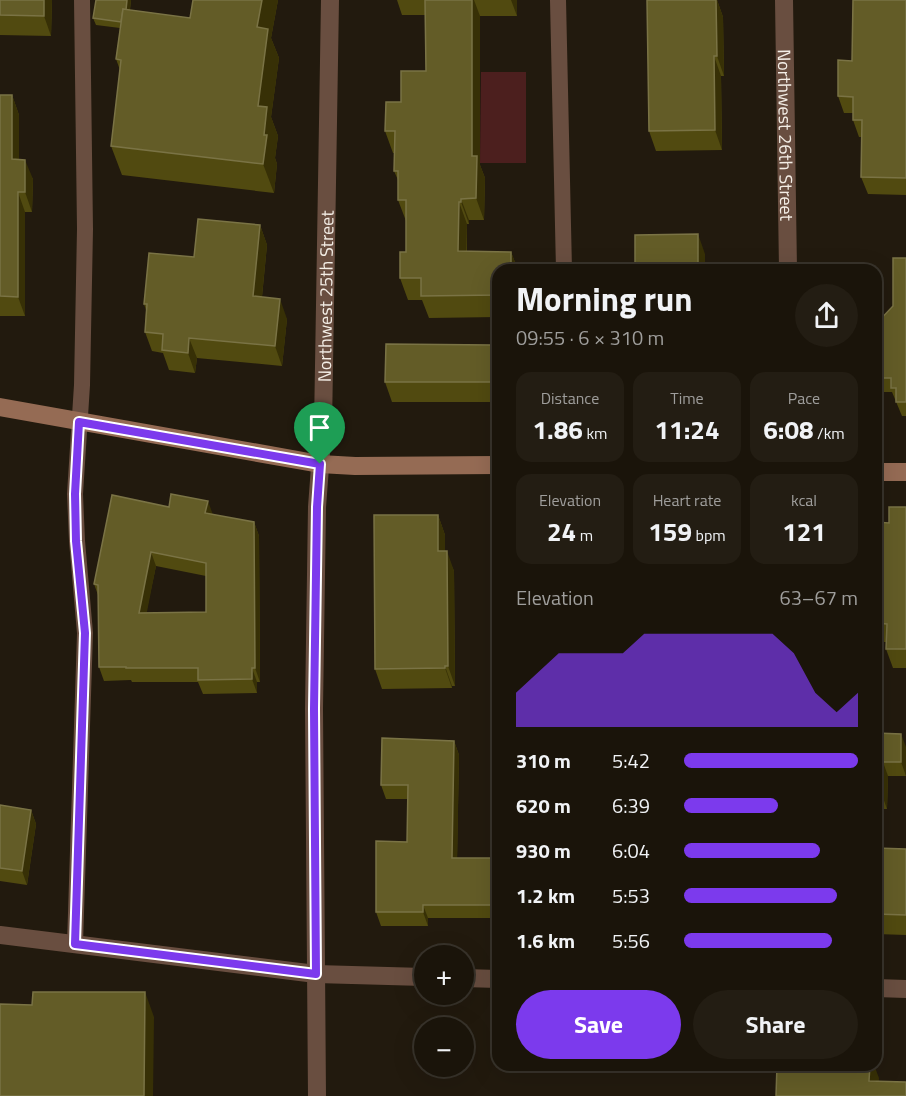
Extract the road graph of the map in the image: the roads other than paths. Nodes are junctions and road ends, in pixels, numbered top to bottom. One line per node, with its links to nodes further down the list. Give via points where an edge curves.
1 (82, 0): 8 (lane, via 85,229)
2 (330, 0): 9 (street, Northwest 25th Street)
3 (558, 0): 5 (lane)
4 (784, 0): 6 (street, Northwest 26th Street)
5 (564, 264)
6 (788, 264)
7 (0, 407): 8 (main road)
8 (79, 422): 9 (main road); 14 (lane, via 76,541 85,633)
9 (320, 464): 10 (main road); 15 (street, Northwest 25th Street, via 314,709)
10 (492, 465)
11 (882, 472): 12 (main road)
12 (906, 472)
13 (0, 935): 14 (street)
14 (75, 944): 15 (street)
15 (316, 974): 16 (street); 21 (street, Northwest 25th Street)
16 (414, 977)
17 (474, 978): 18 (street)
18 (492, 979)
19 (882, 988): 20 (street)
20 (906, 989)
21 (317, 1096)

